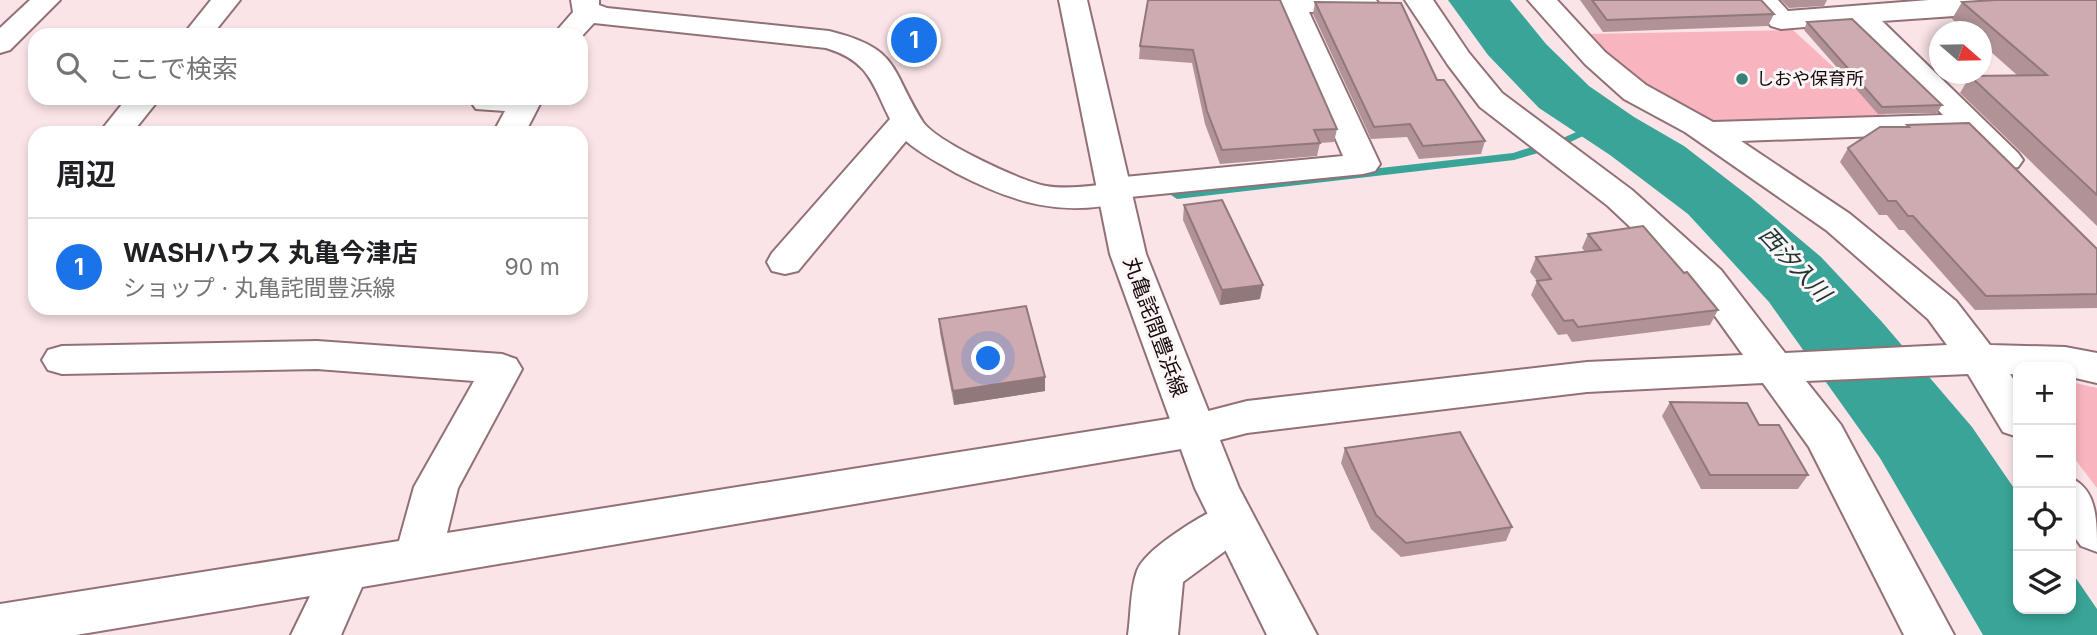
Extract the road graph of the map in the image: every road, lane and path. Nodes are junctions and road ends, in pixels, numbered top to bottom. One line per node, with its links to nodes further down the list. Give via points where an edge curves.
1 (46, 0): 13 (street)
2 (226, 0): 11 (street)
3 (1073, 0): 22 (street, 丸亀詫間豊浜線)
4 (1542, 0): 20 (street, via 1595,58 1635,92)
5 (2071, 0): 10 (street)
6 (1279, 2): 7 (street); 22 (street, via 1363,163)
7 (1419, 2): 26 (street, via 1491,100 1619,198 1708,279)
8 (587, 6): 12 (street); 16 (street, via 601,16 829,40 862,51 881,68)
9 (1772, 10): 10 (street)
10 (1860, 15): 17 (street)
11 (203, 28)
12 (573, 28)
13 (0, 44)
14 (138, 105): 18 (street)
15 (523, 105): 19 (street)
16 (907, 119): 22 (street, via 913,131 943,150 1040,196 1064,198); 23 (street)
17 (1970, 124): 20 (street); 21 (street)
18 (121, 126)
19 (513, 126)
20 (1706, 132): 24 (street, via 1838,222 1942,310)
21 (2029, 183)
22 (1114, 191): 29 (street, 丸亀詫間豊浜線, via 1128,254)
23 (785, 262)
24 (1965, 359): 26 (street); 27 (street, via 2065,361); 28 (street)
25 (62, 360): 33 (street, via 317,355 502,369 436,487)
26 (1774, 367): 29 (street, via 1587,377 1247,417); 39 (street, via 1826,437)
27 (2097, 368)
28 (2013, 415)
29 (1193, 430): 31 (street, 丸亀詫間豊浜線); 33 (street)
30 (2076, 503): 32 (street)
31 (1232, 521): 37 (street, via 1160,572); 38 (street, 丸亀詫間豊浜線)
32 (2097, 533)
33 (418, 559): 34 (street)
34 (346, 570): 35 (street); 36 (street)
35 (0, 626)
36 (316, 635)
37 (1153, 635)
38 (1292, 635)
39 (1929, 635)

